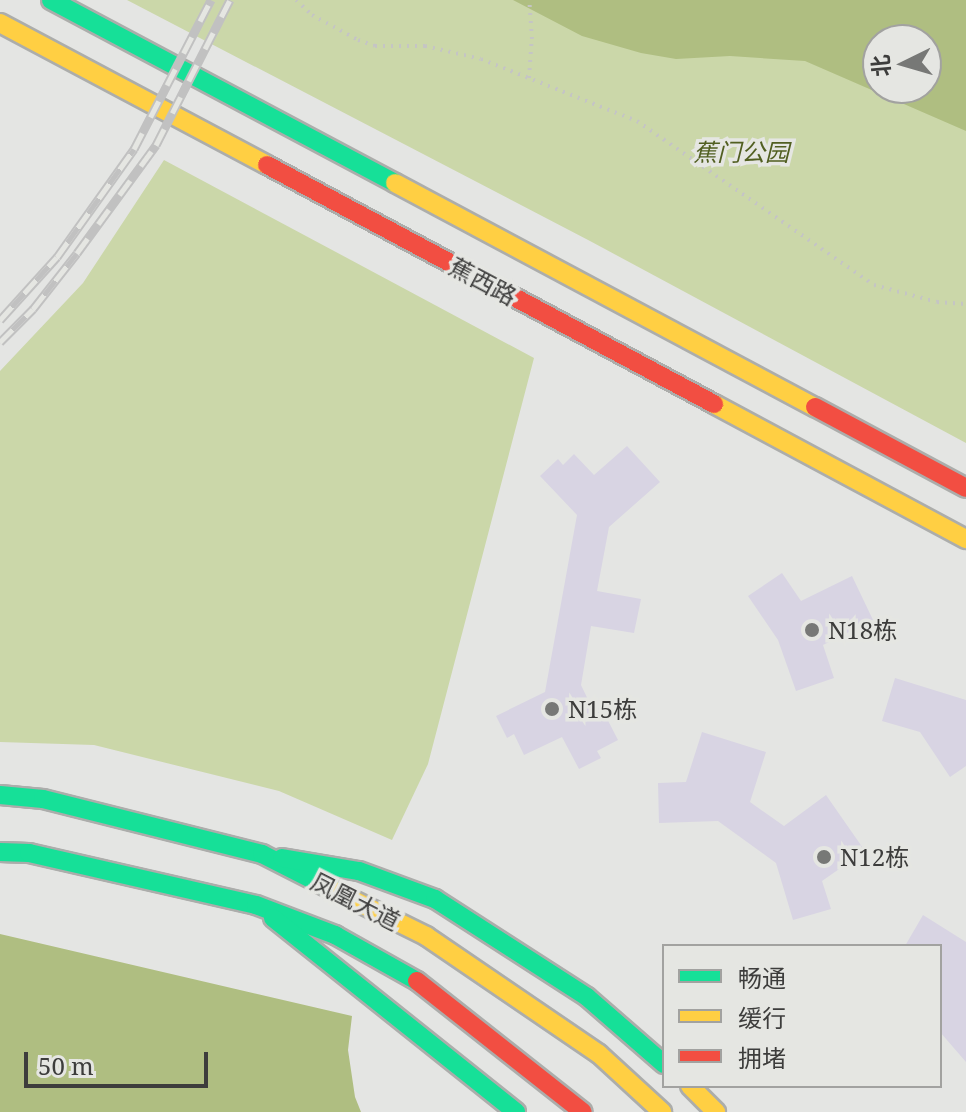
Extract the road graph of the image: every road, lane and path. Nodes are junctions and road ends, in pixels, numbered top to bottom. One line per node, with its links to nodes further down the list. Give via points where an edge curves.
1 (51, 0): 7 (main road, 蕉西路)
2 (296, 0): 5 (path, via 335,29 375,46 450,50)
3 (529, 0): 5 (path)
4 (0, 23): 8 (main road, 蕉西路)
5 (529, 78): 6 (path, via 637,121 874,285)
6 (966, 304)
7 (966, 488)
8 (966, 539)
9 (0, 795): 11 (main road, 凤凰大道, via 43,799)
10 (0, 852): 12 (main road, 凤凰大道, via 29,853)
11 (262, 854): 13 (main road, via 359,871 435,899 587,997); 17 (main road, 凤凰大道, via 426,936 599,1054)
12 (256, 905): 15 (main road); 16 (main road, 凤凰大道, via 335,935 414,979)
13 (662, 1062)
14 (692, 1088): 18 (main road)
15 (516, 1112)
16 (583, 1112)
17 (662, 1112)
18 (716, 1112)

